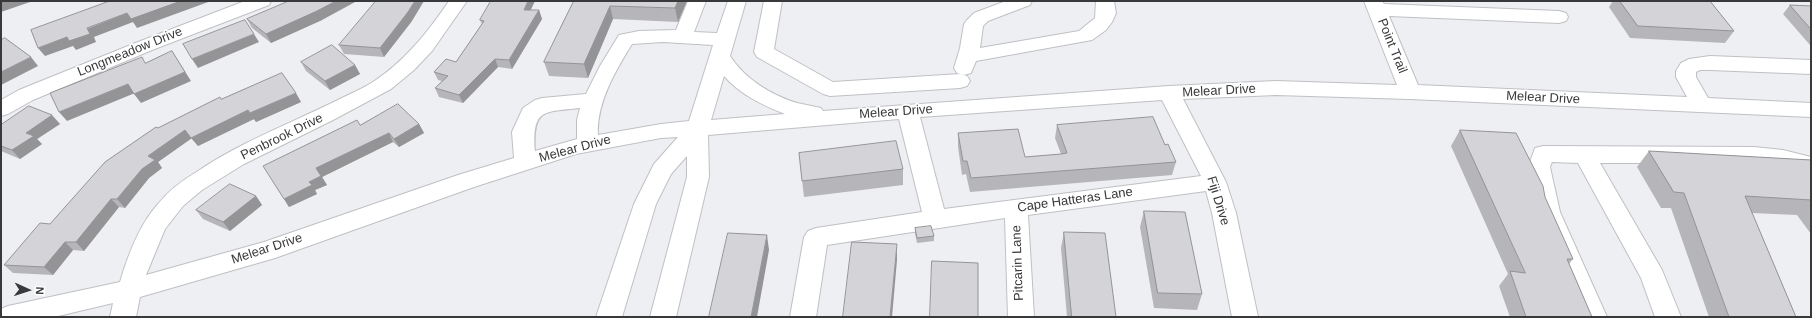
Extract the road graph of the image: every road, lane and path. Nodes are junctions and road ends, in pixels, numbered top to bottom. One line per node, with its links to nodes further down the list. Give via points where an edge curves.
1 (262, 1): 22 (street, Longmeadow Drive, via 145,46)
2 (458, 1): 34 (street, Penbrook Drive, via 423,52 383,85 212,172 175,200 155,225)
3 (696, 1): 12 (street)
4 (737, 1): 13 (street)
5 (773, 1): 16 (street, via 764,52 830,88)
6 (1023, 1): 14 (street, via 981,17 974,24)
7 (1105, 1): 14 (street, via 1108,10 1102,25 1085,36)
8 (1375, 5): 9 (street); 17 (street, Point Trail)
9 (1452, 7): 10 (street)
10 (1521, 9): 11 (street)
11 (1559, 18)
12 (683, 36): 13 (street); 19 (street, via 645,36 626,40 617,51)
13 (722, 48): 25 (street, via 730,72 749,88 803,112); 26 (street)
14 (968, 56): 16 (street)
15 (1811, 67): 20 (street, via 1710,63 1689,66 1686,77)
16 (960, 81): 21 (street, via 956,94)
17 (1410, 92): 18 (street, Melear Drive, via 1276,88); 20 (street, Melear Drive)
18 (1169, 93): 21 (street, Melear Drive); 31 (street, Fiji Drive)
19 (593, 100): 27 (street, via 588,117); 29 (street, via 542,105 530,113 522,132)
20 (1701, 105): 23 (street, Melear Drive)
21 (957, 108): 24 (street, Melear Drive)
22 (1, 109)
23 (1811, 110)
24 (908, 111): 25 (street, Melear Drive); 33 (street)
25 (841, 116): 26 (street, Melear Drive)
26 (697, 129): 27 (street, Melear Drive, via 661,131); 37 (street, via 662,170 645,204); 38 (street, via 698,177)
27 (588, 145): 29 (street, Melear Drive)
28 (1585, 156): 30 (street, via 1746,155 1784,157); 42 (street, via 1543,154 1539,167 1548,212); 43 (street, via 1653,277)
29 (525, 163): 34 (street, Melear Drive, via 466,181 267,251)
30 (1811, 165)
31 (1215, 182): 32 (street, Cape Hatteras Lane); 41 (street, Fiji Drive, via 1224,213)
32 (1016, 208): 33 (street, Cape Hatteras Lane); 40 (street, Pitcarin Lane)
33 (935, 219): 39 (street, Cape Hatteras Lane, via 816,237)
34 (128, 290): 35 (street, Melear Drive); 36 (street, Penbrook Drive)
35 (8, 317)
36 (123, 317)
37 (609, 317)
38 (663, 317)
39 (803, 317)
40 (1021, 317)
41 (1245, 317)
42 (1594, 317)
43 (1668, 317)

